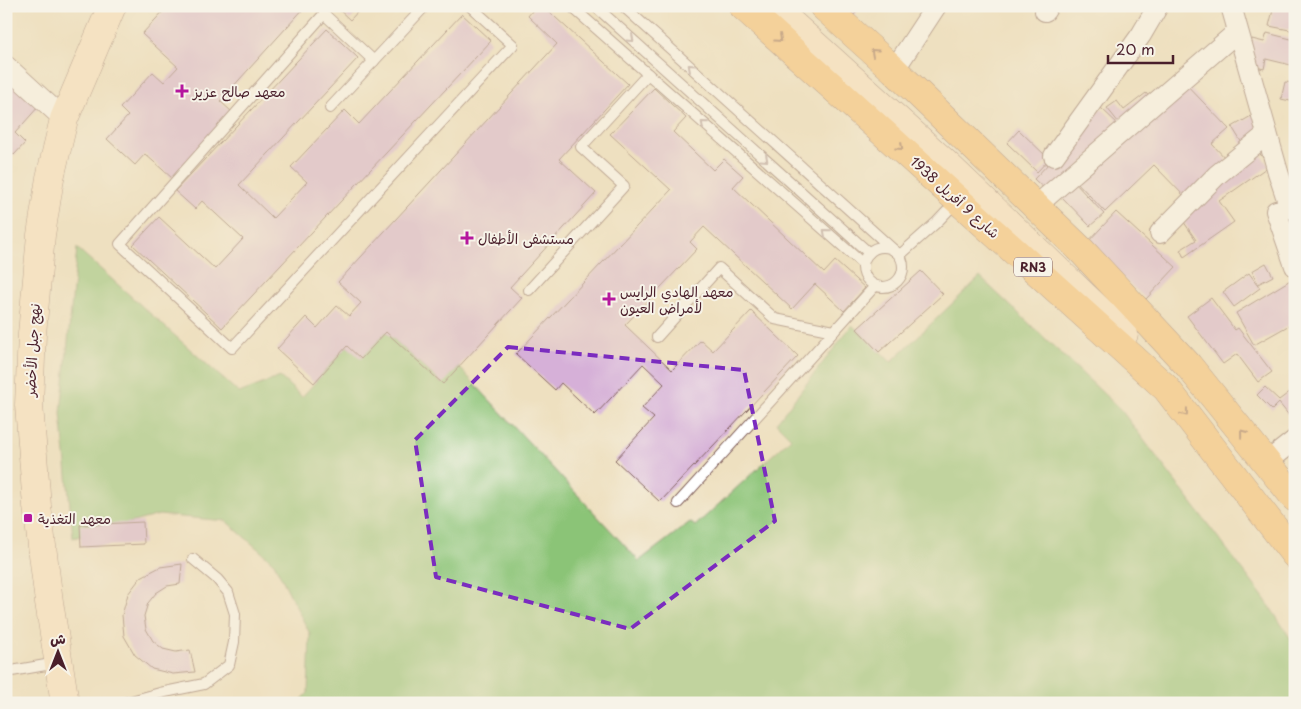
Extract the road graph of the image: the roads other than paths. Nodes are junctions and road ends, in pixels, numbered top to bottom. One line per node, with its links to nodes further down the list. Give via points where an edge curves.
1 (112, 6): 20 (main road, نهج جبل الأخضر)
2 (425, 6): 15 (lane)
3 (470, 6): 15 (lane, via 513,45 232,348 120,244 324,14)
4 (571, 6): 18 (lane)
5 (595, 6): 27 (lane, one-way to 27)
6 (624, 6): 28 (lane, one-way to 6)
7 (743, 6): 24 (main road, شارع 9 أفريل 1938 / RN3, one-way to 24)
8 (772, 6): 36 (main road, شارع 9 أفريل 1938, via 944,162 1116,325 1145,356)
9 (796, 6): 35 (main road, via 1075,256)
10 (823, 6): 17 (main road, one-way to 10)
11 (936, 6): 17 (street)
12 (1158, 6): 22 (street, via 1141,35)
13 (1230, 6): 14 (street)
14 (1237, 32): 21 (street); 25 (street)
15 (374, 60): 19 (lane)
16 (6, 66): 20 (street)
17 (894, 70): 25 (main road)
18 (648, 74): 29 (lane, one-way to 18); 32 (lane, via 581,147 624,186)
19 (330, 108)
20 (64, 119): 43 (main road, نهج جبل الأخضر, via 41,235 29,405 37,506)
21 (1267, 134): 23 (street); 26 (street, via 1217,176)
22 (1054, 156)
23 (1286, 172): 30 (street, via 1290,208 1276,211)
24 (958, 199): 28 (lane, via 937,222); 36 (main road, شارع 9 أفريل 1938 / RN3)
25 (1036, 206): 35 (main road)
26 (1160, 233)
27 (869, 253): 28 (lane, via 882,247); 29 (lane)
28 (898, 254): 31 (lane, via 903,266 897,282 882,288)
29 (863, 264): 31 (lane, via 867,280)
30 (1295, 266)
31 (875, 286): 33 (lane)
32 (529, 290)
33 (834, 331): 34 (lane, via 775,319 718,268); 40 (lane)
34 (657, 337)
35 (1188, 365): 38 (main road, one-way to 35)
36 (1166, 388): 41 (main road, شارع 9 أفريل 1938 / RN3, one-way to 41)
37 (1295, 440): 38 (street)
38 (1267, 462): 39 (main road)
39 (1295, 498)
40 (678, 503)
41 (1295, 555)
42 (193, 559): 46 (lane, via 228,592 235,614 229,665 204,684)
43 (58, 663): 44 (lane); 45 (main road, نهج جبل الأخضر)
44 (6, 672)
45 (65, 703)
46 (124, 703)

